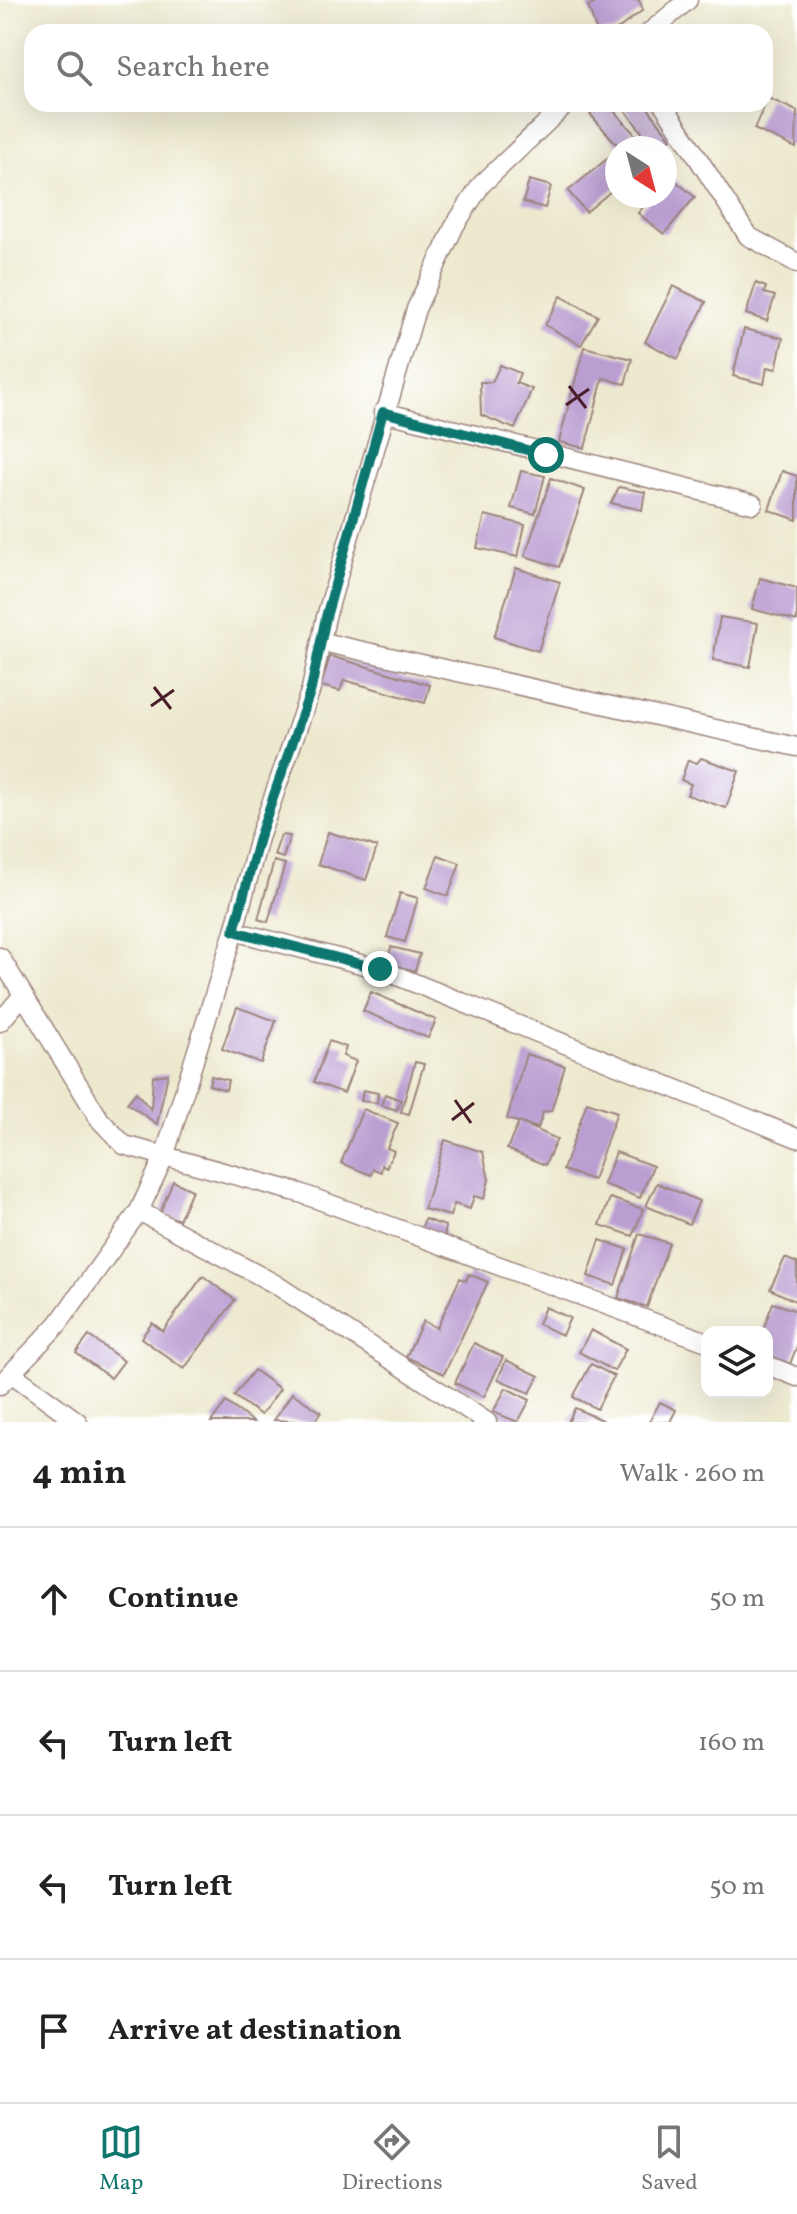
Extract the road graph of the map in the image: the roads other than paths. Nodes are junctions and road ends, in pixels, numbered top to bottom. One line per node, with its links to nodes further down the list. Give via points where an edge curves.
1 (688, 0): 2 (street)
2 (660, 24)
3 (558, 112): 6 (street, via 481,185 455,225 416,309)
4 (668, 112): 5 (street, via 748,236)
5 (797, 263)
6 (383, 412): 7 (street); 8 (street)
7 (753, 504)
8 (322, 642): 9 (street); 10 (street)
9 (797, 747)
10 (234, 931): 14 (street, via 380,969); 15 (street)
11 (0, 957): 12 (street)
12 (23, 995): 13 (street); 15 (street, via 100,1120 124,1145)
13 (0, 1022)
14 (797, 1138)
15 (164, 1157): 16 (street); 17 (street, via 300,1193)
16 (139, 1211): 20 (street, via 58,1324); 22 (street, via 275,1284)
17 (701, 1340)
18 (773, 1367): 19 (street)
19 (797, 1377)
20 (5, 1379): 21 (street)
21 (78, 1422)
22 (487, 1422)

